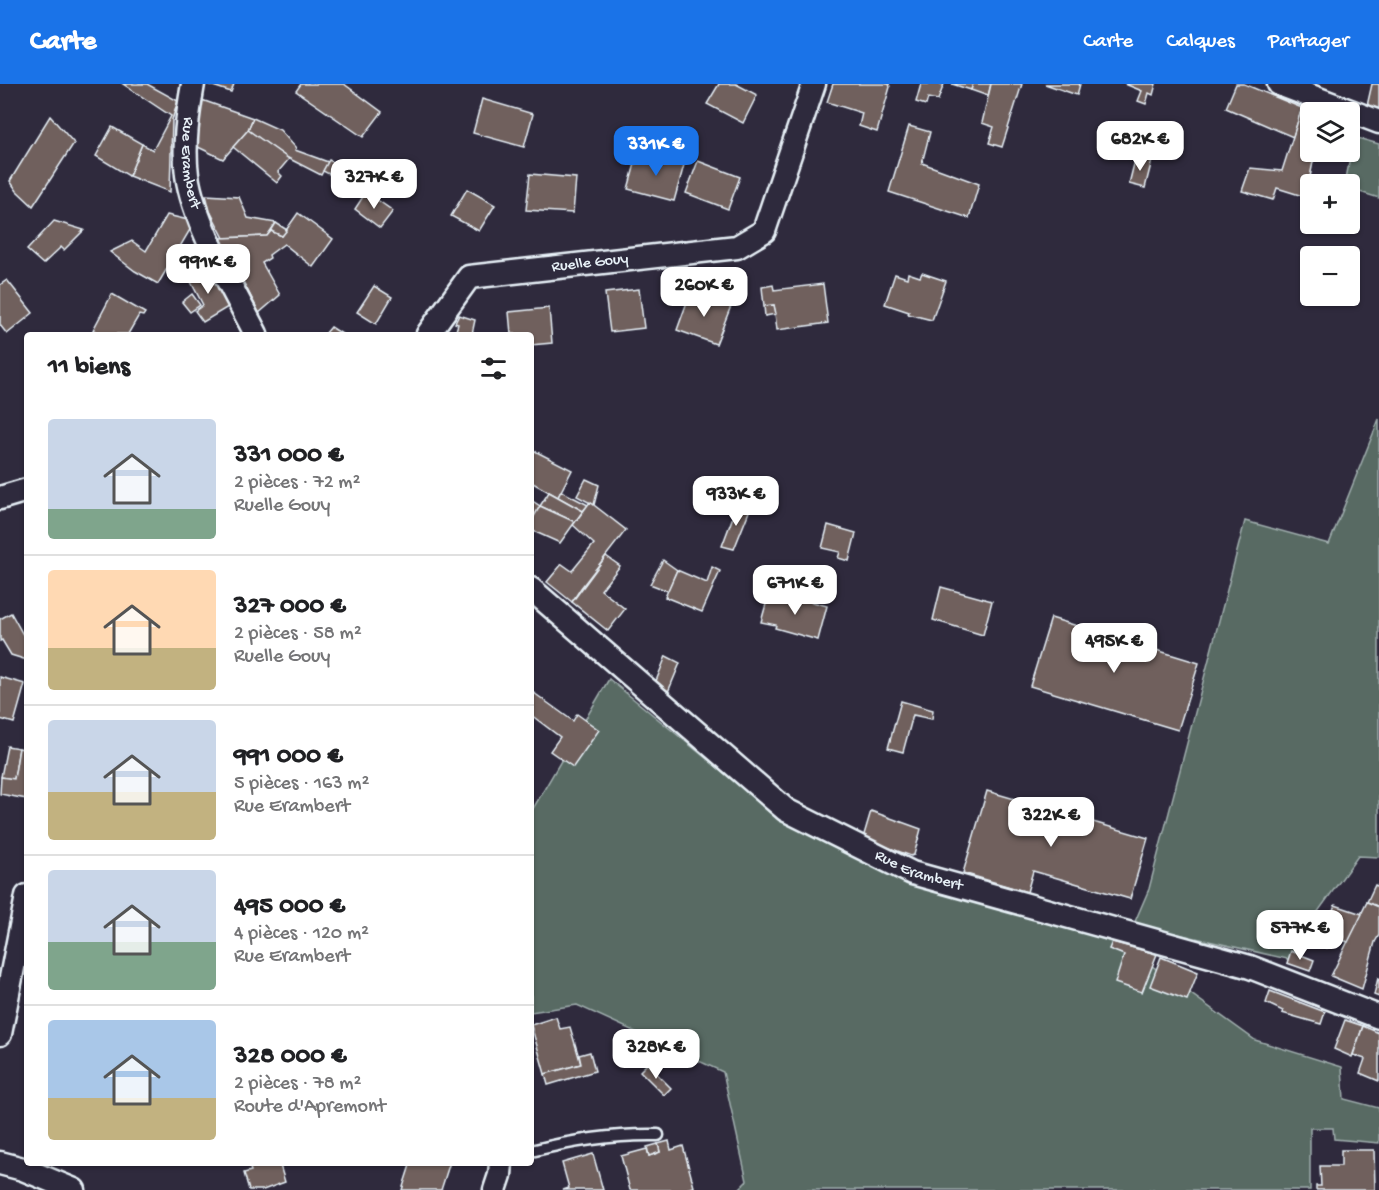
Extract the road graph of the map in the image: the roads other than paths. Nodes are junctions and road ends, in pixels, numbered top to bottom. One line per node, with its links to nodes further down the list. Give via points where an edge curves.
1 (193, 84): 5 (street, Rue Erambert, via 186,155 194,204)
2 (814, 84): 6 (street, Ruelle Gouy, via 765,231 737,247 469,277)
3 (1279, 84): 4 (street)
4 (1379, 122)
5 (255, 332)
6 (429, 332)
7 (24, 491): 8 (street)
8 (0, 498)
9 (534, 593): 11 (street, Rue Erambert, via 786,810 912,873 1250,968)
10 (24, 911): 12 (street)
11 (1379, 1017)
12 (0, 1034)
13 (658, 1136): 14 (lane, via 586,1138)
14 (534, 1151)
15 (0, 1163): 17 (street)
16 (501, 1166): 18 (street)
17 (74, 1190)
18 (495, 1190)

